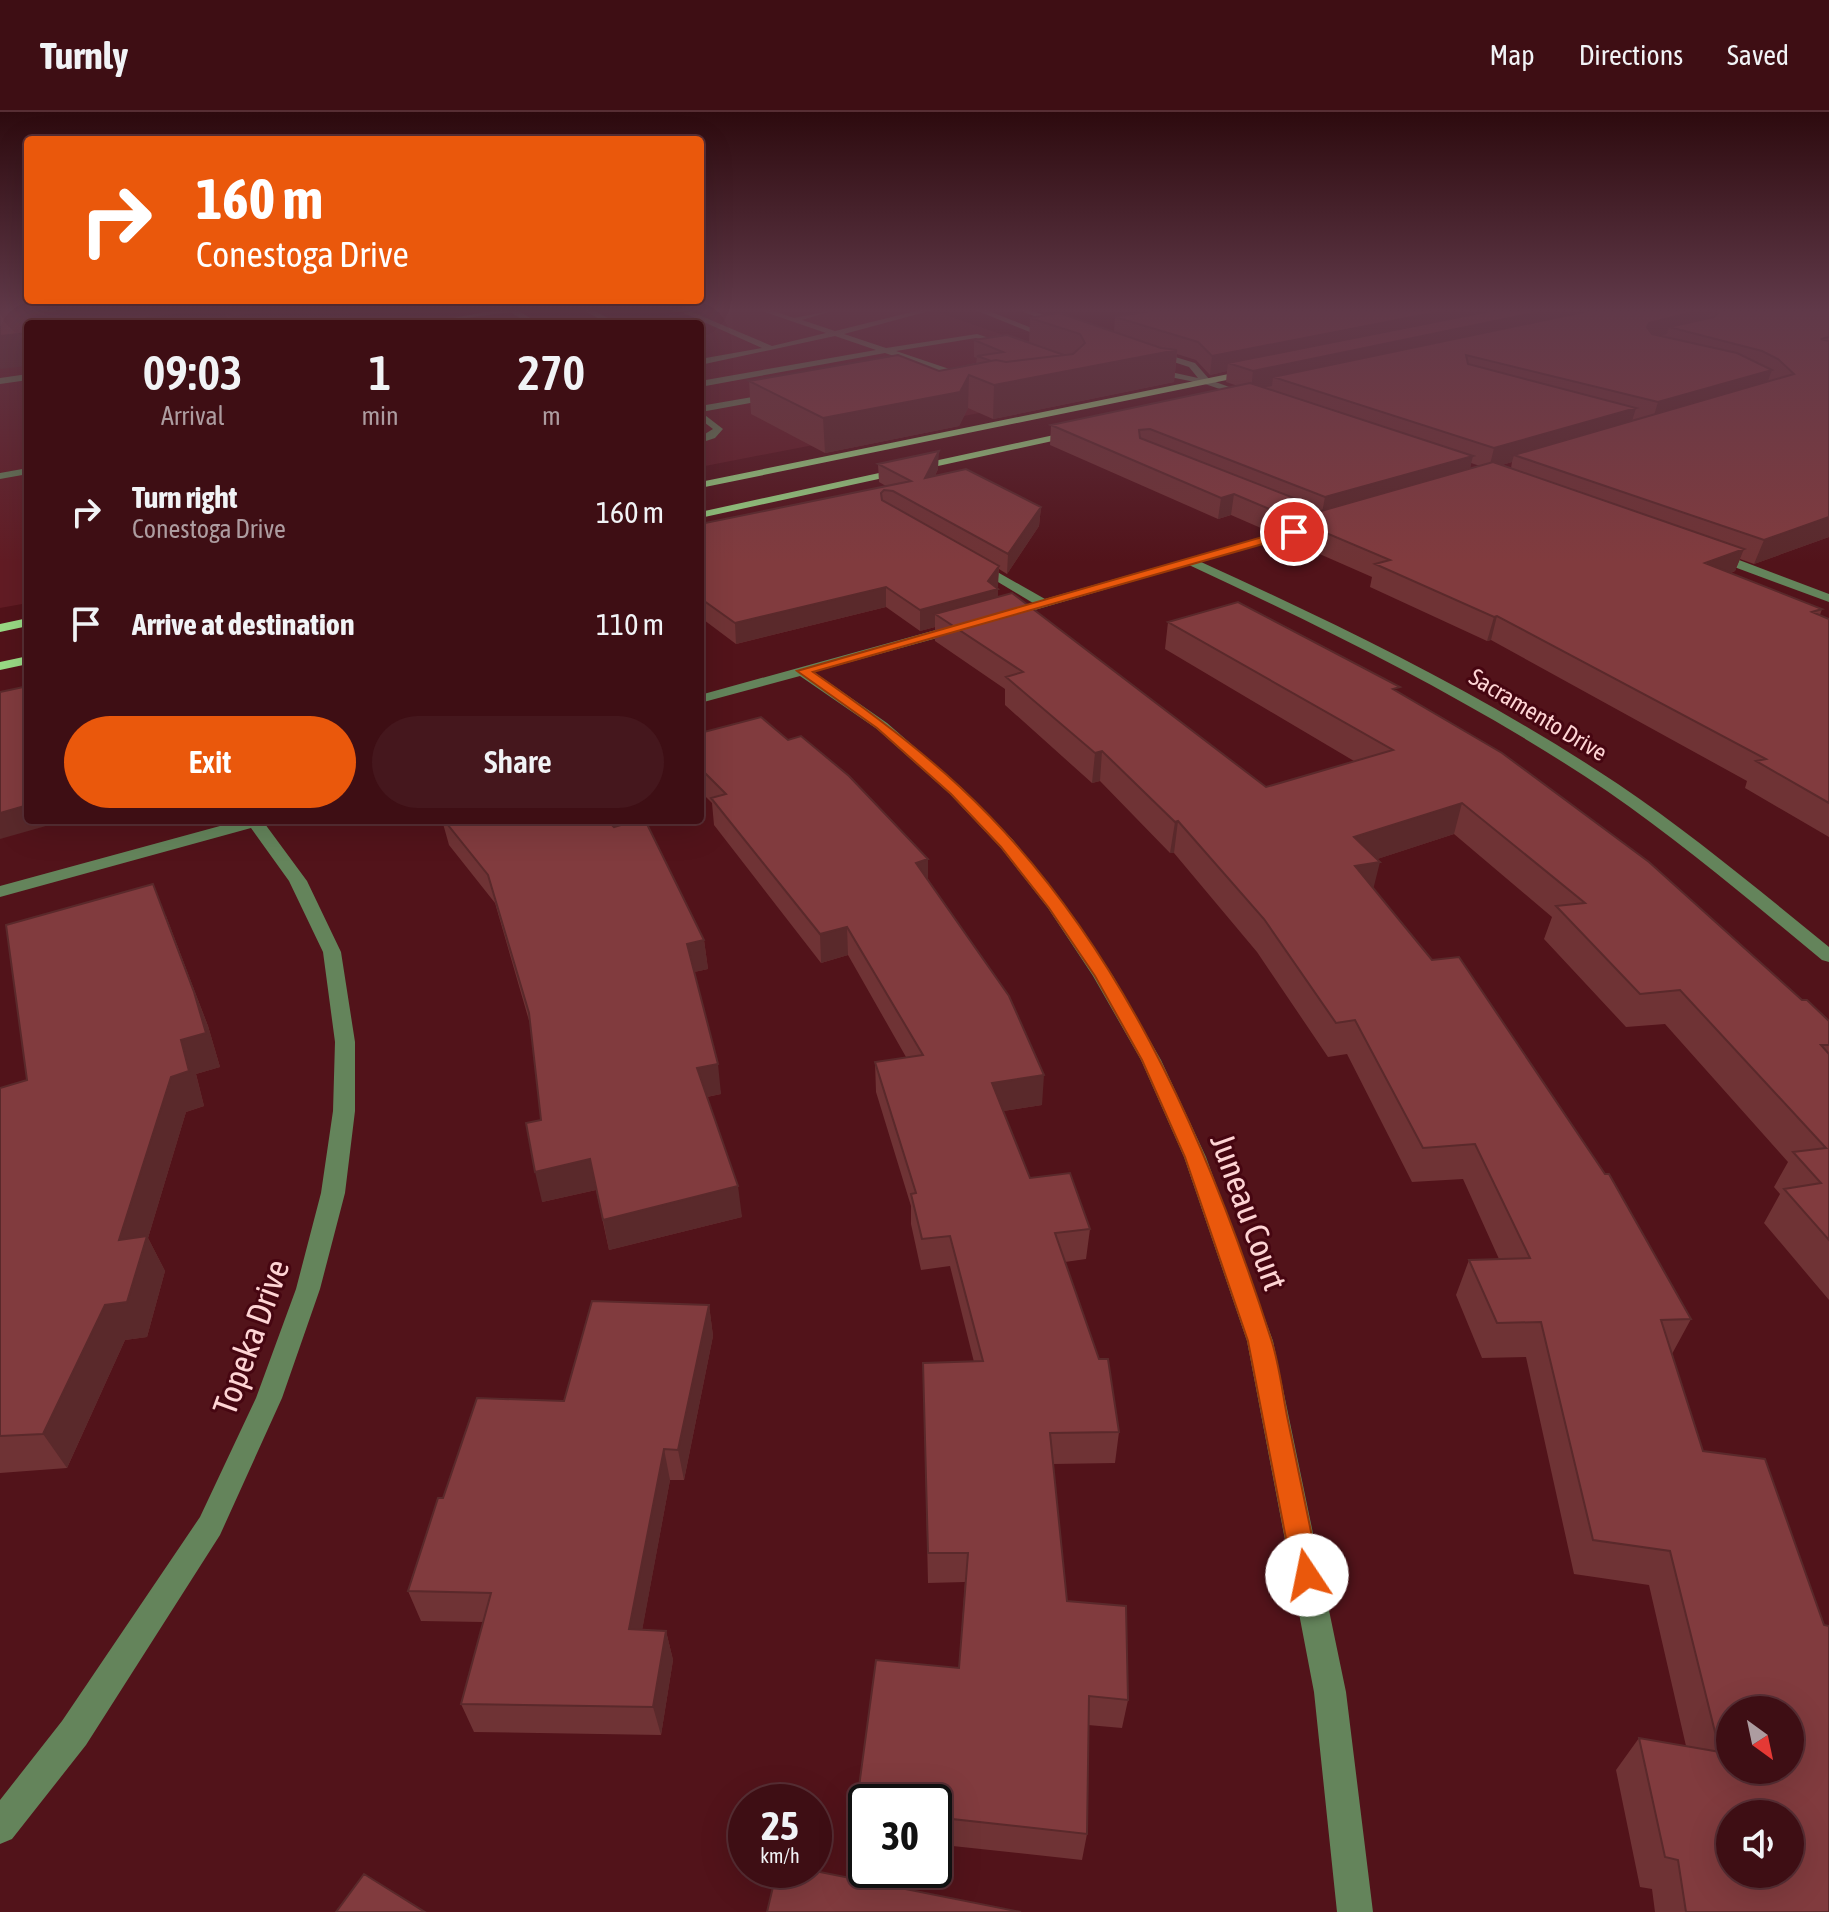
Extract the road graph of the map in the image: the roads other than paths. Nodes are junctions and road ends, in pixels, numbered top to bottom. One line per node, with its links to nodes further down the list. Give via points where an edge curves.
1 (783, 394): 7 (street)
2 (1148, 394): 13 (main road)
3 (1243, 394): 4 (street)
4 (1249, 396): 5 (street); 6 (main road)
5 (1263, 397)
6 (1222, 402)
7 (704, 410)
8 (704, 415): 10 (street, via 718,429)
9 (1086, 431): 14 (main road)
10 (704, 439)
11 (24, 472): 12 (street)
12 (0, 476)
13 (704, 484)
14 (704, 514)
15 (1305, 518): 17 (street)
16 (1334, 520): 17 (street)
17 (1319, 524): 20 (street)
18 (1706, 552): 21 (street)
19 (966, 559): 22 (street)
20 (1192, 562): 22 (street); 34 (street, Sacramento Drive, via 1373,647 1548,747 1668,827)
21 (1829, 598)
22 (1044, 604): 23 (street)
23 (984, 620)
24 (24, 623): 26 (main road)
25 (969, 625): 29 (street)
26 (0, 628)
27 (24, 661): 28 (main road)
28 (0, 666)
29 (803, 671): 30 (street); 36 (street, Juneau Court, via 882,726 1007,844 1103,976 1151,1060 1195,1157 1260,1341 1330,1692)
30 (704, 698)
31 (260, 824): 35 (street, Topeka Drive, via 298,881 332,952 345,1042 344,1111 333,1193 308,1289 269,1398 210,1526 74,1733)
32 (222, 825): 33 (street)
33 (0, 892)
34 (1829, 956)
35 (0, 1827)
36 (1355, 1912)

